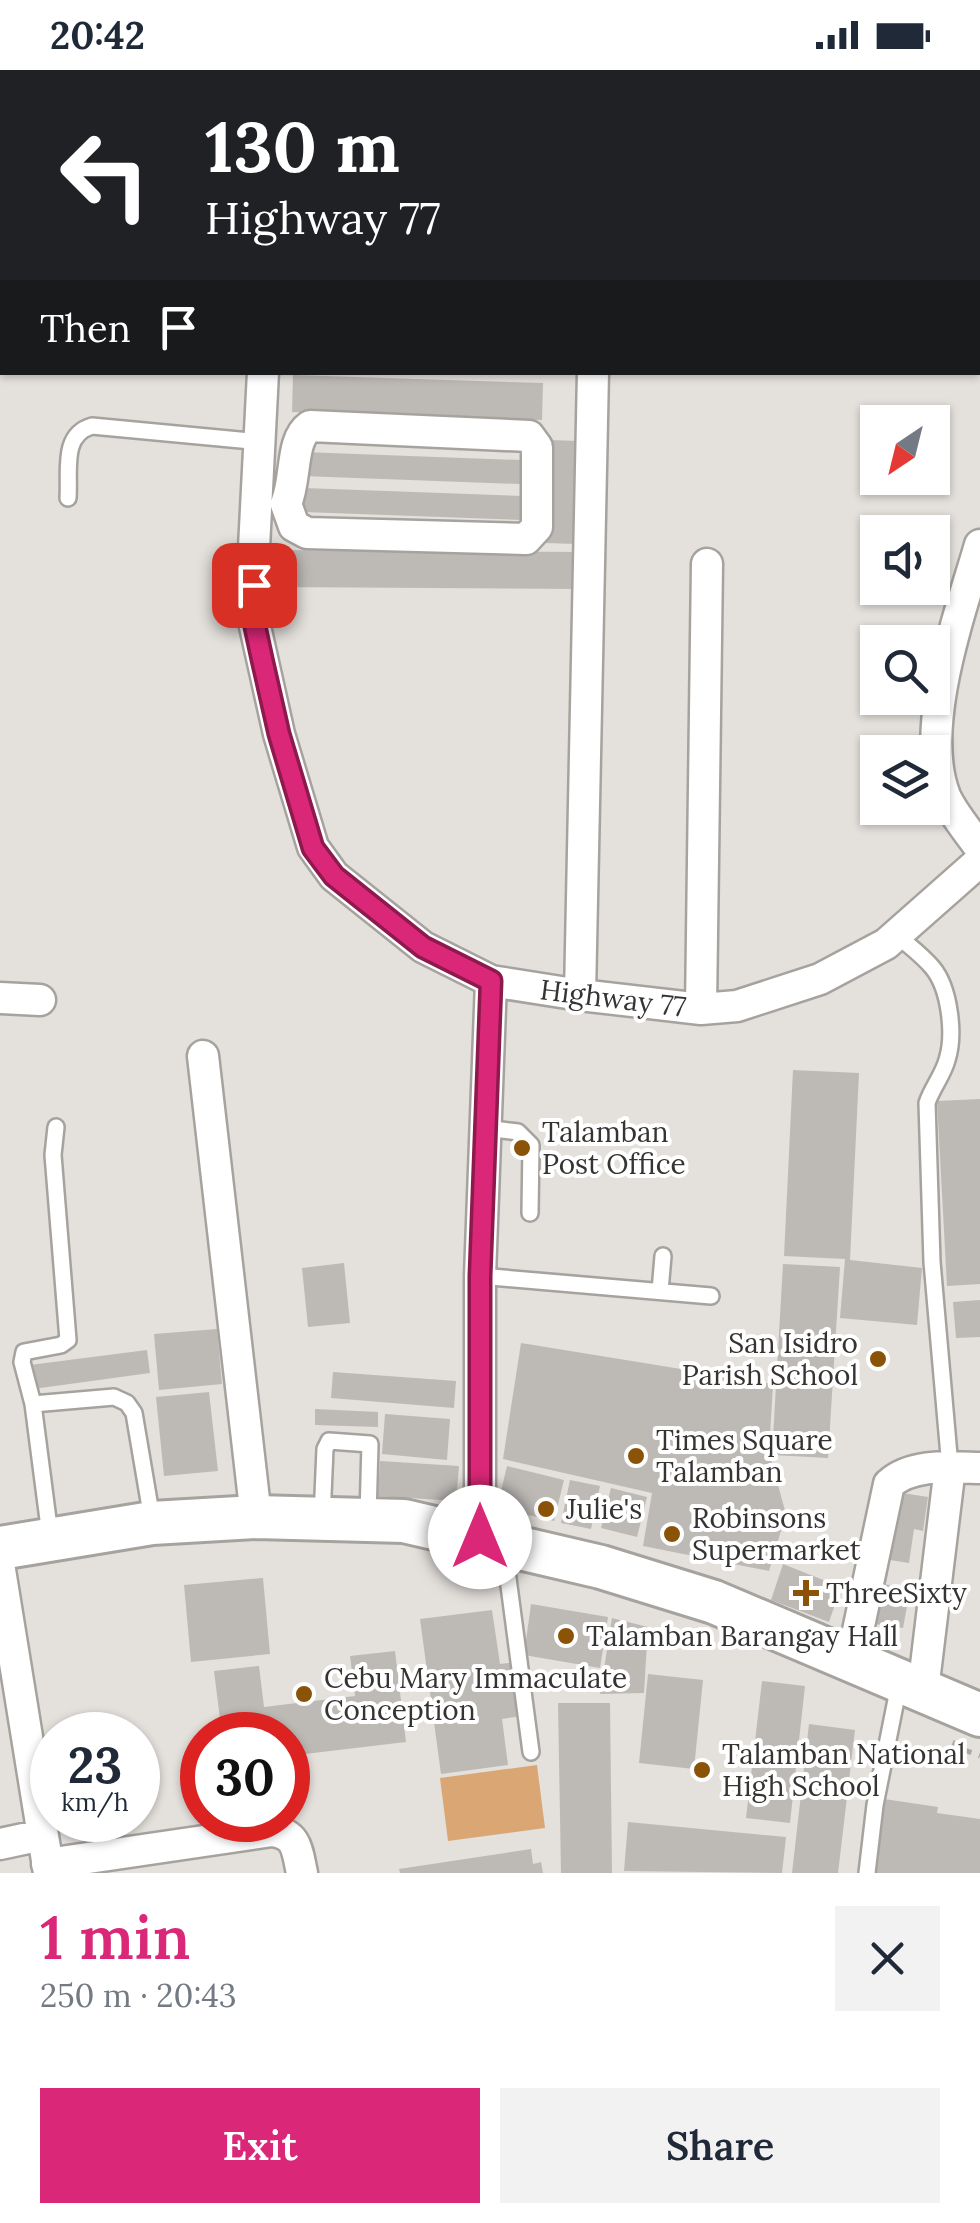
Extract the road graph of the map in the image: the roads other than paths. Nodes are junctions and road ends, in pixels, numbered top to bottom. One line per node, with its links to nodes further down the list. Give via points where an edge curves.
1 (263, 375): 3 (street, Highway 77)
2 (593, 375): 11 (street)
3 (261, 442): 4 (lane, via 84,428 70,442); 5 (street, Highway 77)
4 (68, 498)
5 (271, 504): 5 (street, via 307,532 526,538 537,526 537,447 529,436 310,426 296,442 294,485); 10 (street, Highway 77, via 254,622 313,848 334,876 423,947)
6 (980, 545): 8 (street, via 943,675 938,754 946,798)
7 (707, 564): 14 (street)
8 (977, 868): 9 (street, Highway 77)
9 (897, 935): 14 (street, Highway 77, via 820,979 737,1006); 24 (lane, via 935,970 944,992 950,1041 927,1104 932,1262)
10 (491, 981): 11 (street, Highway 77); 17 (street)
11 (580, 996): 14 (street, Highway 77)
12 (0, 998): 13 (street)
13 (40, 1000)
14 (701, 1009)
15 (203, 1056): 25 (street)
16 (56, 1126): 23 (lane, via 69,1330 60,1345 24,1352)
17 (485, 1128): 18 (lane, via 518,1132 531,1145); 20 (street)
18 (530, 1214)
19 (663, 1256): 21 (lane)
20 (480, 1276): 21 (lane); 30 (street)
21 (660, 1291): 22 (lane)
22 (711, 1296)
23 (33, 1404): 28 (lane, via 114,1397 127,1403); 29 (lane)
24 (965, 1468): 33 (street, via 899,1475 888,1484); 34 (street)
25 (256, 1517): 26 (main road); 28 (main road)
26 (322, 1519): 27 (main road); 27 (lane, via 329,1441 370,1444)
27 (368, 1520): 30 (main road)
28 (152, 1523): 29 (main road)
29 (50, 1539): 31 (main road)
30 (492, 1540): 33 (main road, via 714,1602); 36 (lane)
31 (0, 1548)
32 (0, 1570): 38 (street)
33 (852, 1659): 34 (main road)
34 (912, 1684): 35 (main road); 40 (lane, via 875,1805)
35 (980, 1715)
36 (532, 1752)
37 (0, 1844): 38 (street)
38 (46, 1857): 39 (street, via 272,1831 295,1840)
39 (302, 1873)
40 (867, 1873)

